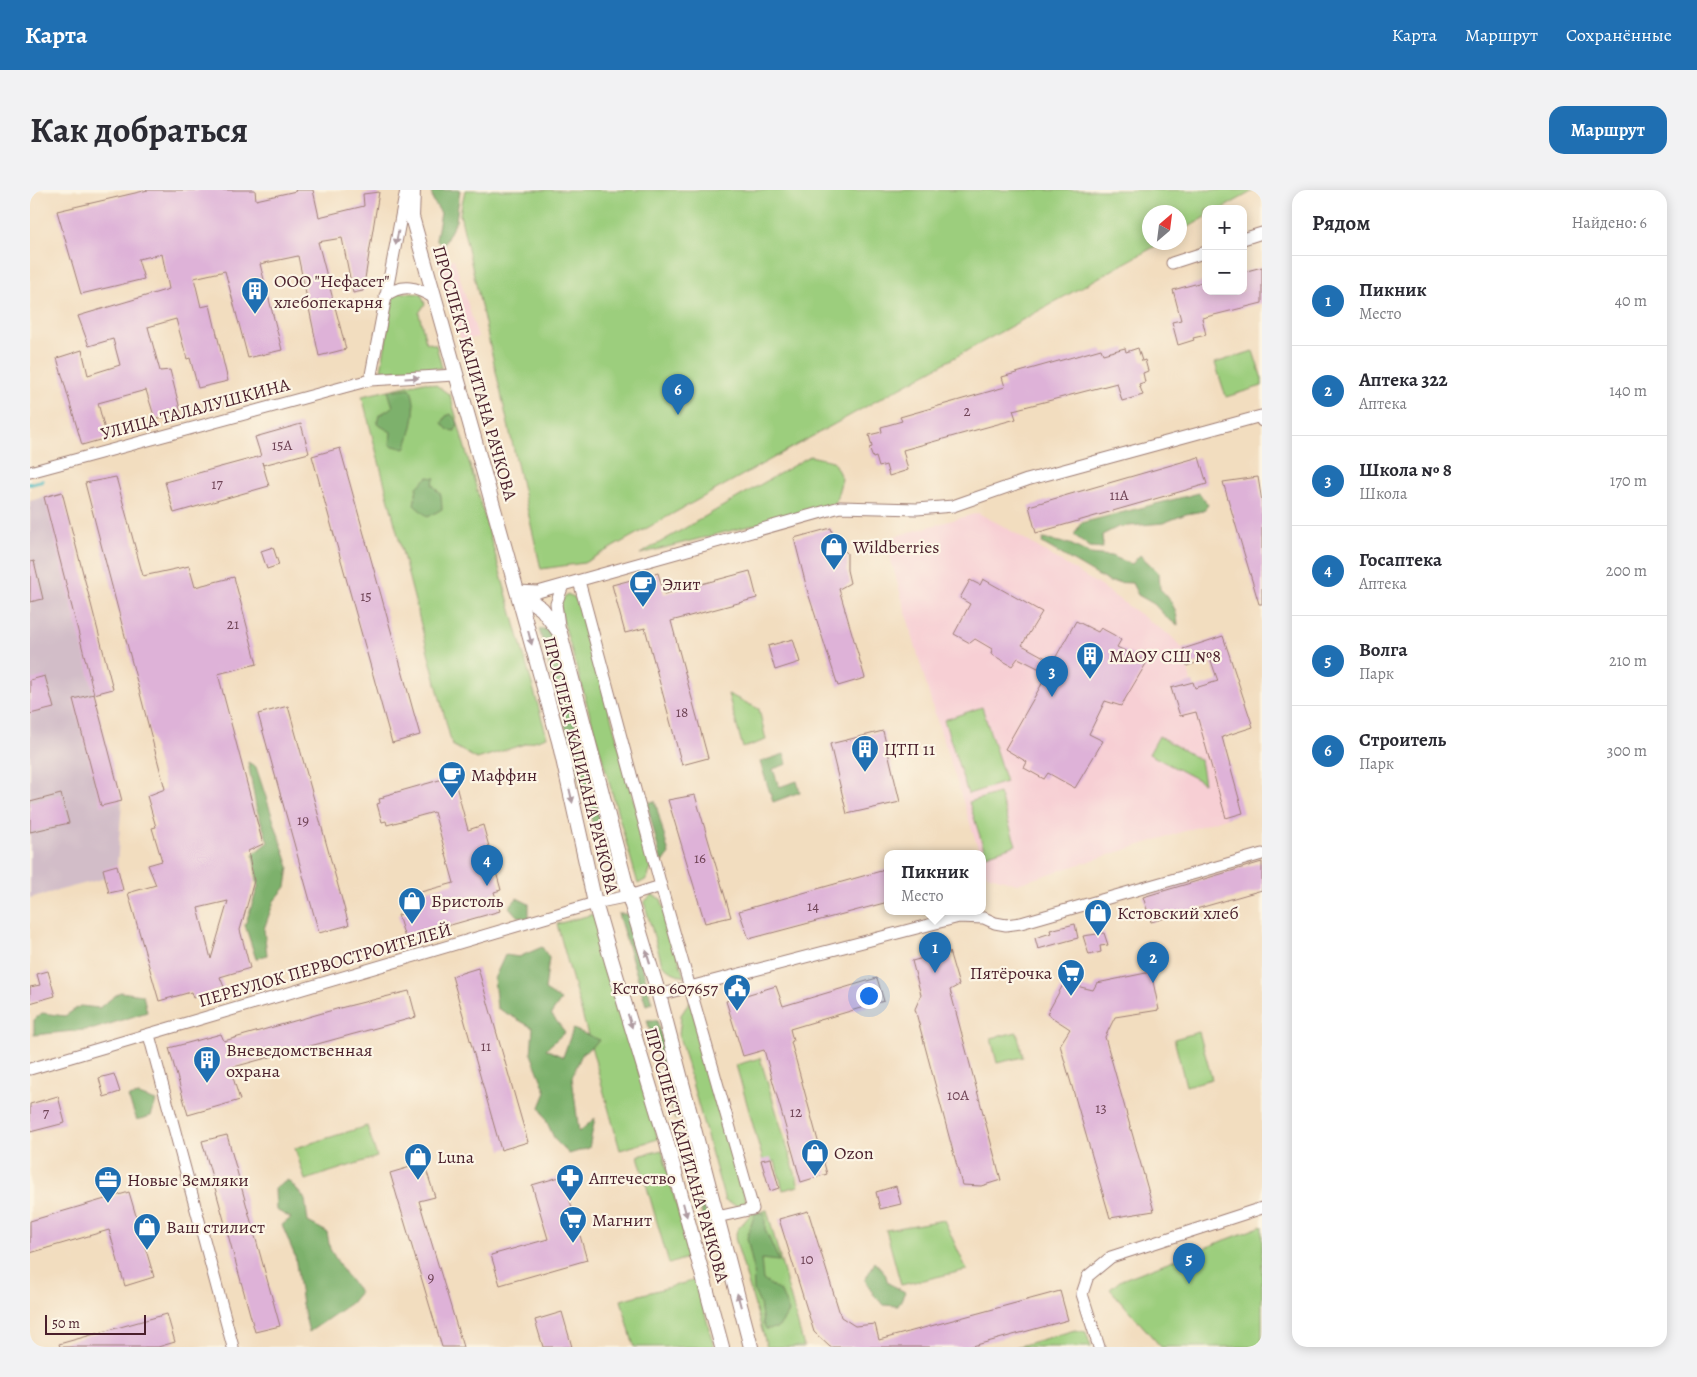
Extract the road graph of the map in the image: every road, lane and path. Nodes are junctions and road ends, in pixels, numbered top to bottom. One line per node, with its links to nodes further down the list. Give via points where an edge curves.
1 (406, 190): 7 (street, one-way to 7)
2 (412, 190): 8 (street, ПРОСПЕКТ КАПИТАНА РАЧКОВА, via 412,218)
3 (1262, 233): 4 (street)
4 (1247, 238)
5 (1202, 253): 6 (street)
6 (1172, 264)
7 (385, 296): 8 (street, via 401,288 412,287); 10 (street)
8 (434, 298): 9 (street, ПРОСПЕКТ КАПИТАНА РАЧКОВА)
9 (455, 376): 10 (street, УЛИЦА ТАЛАЛУШКИНА, one-way to 9); 15 (street, ПРОСПЕКТ КАПИТАНА РАЧКОВА)
10 (370, 380): 12 (street, УЛИЦА ТАЛАЛУШКИНА)
11 (1262, 422): 13 (street, via 1261,416 1027,480 953,506 917,509 840,507)
12 (30, 472)
13 (579, 580): 14 (street); 18 (street)
14 (563, 585): 15 (street, via 538,592); 16 (street, via 556,604)
15 (517, 592): 16 (street, via 542,609); 20 (street, ПРОСПЕКТ КАПИТАНА РАЧКОВА, one-way to 20, via 559,742)
16 (560, 633): 19 (street)
17 (1262, 854): 21 (street, via 1021,923 1006,925 984,918 959,916)
18 (661, 886): 19 (street, ПЕРЕУЛОК ПЕРВОСТРОИТЕЛЕЙ); 21 (street)
19 (629, 896): 20 (street, ПЕРЕУЛОК ПЕРВОСТРОИТЕЛЕЙ); 22 (street, one-way to 19)
20 (595, 903): 23 (street, ПЕРЕУЛОК ПЕРВОСТРОИТЕЛЕЙ); 28 (street, ПРОСПЕКТ КАПИТАНА РАЧКОВА, one-way to 28, via 666,1140)
21 (690, 987): 22 (street); 26 (street, via 753,1209)
22 (659, 995): 26 (street)
23 (149, 1035): 24 (street, ПЕРЕУЛОК ПЕРВОСТРОИТЕЛЕЙ); 27 (street)
24 (30, 1069)
25 (1262, 1208): 30 (street, via 1111,1257 1088,1276 1082,1294)
26 (717, 1217): 29 (street, one-way to 26)
27 (233, 1347)
28 (722, 1347)
29 (751, 1347)
30 (1099, 1347)

